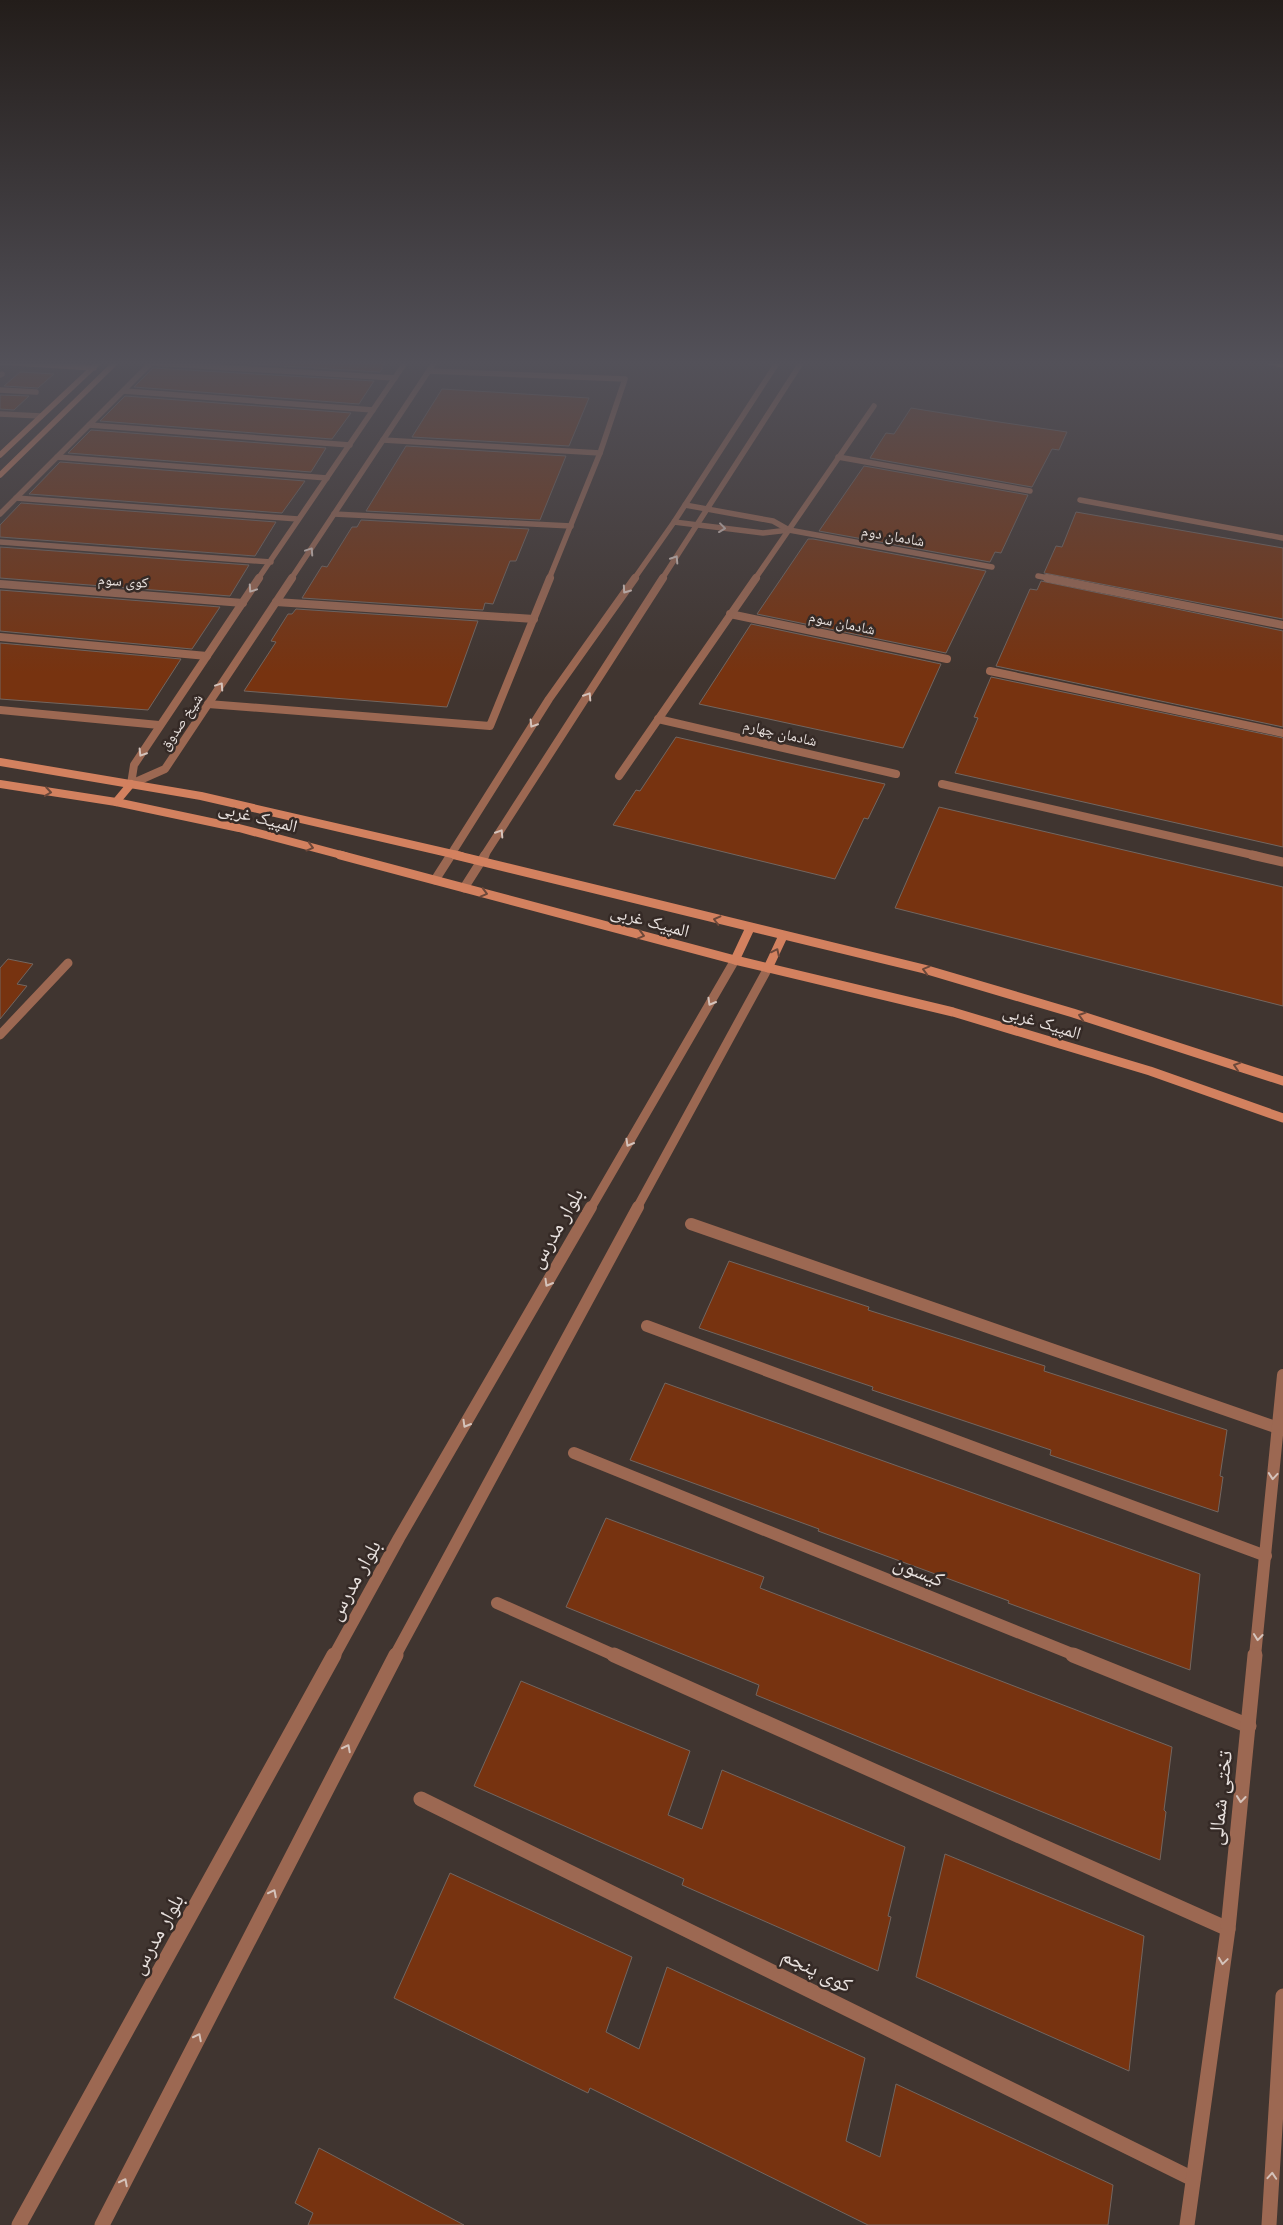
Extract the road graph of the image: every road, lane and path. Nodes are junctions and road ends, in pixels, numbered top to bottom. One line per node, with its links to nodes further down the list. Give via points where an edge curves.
1 (12, 464): 11 (street)
2 (50, 464): 14 (street)
3 (145, 464): 12 (street)
4 (337, 464): 12 (street, شیخ صدوق)
5 (368, 464): 19 (street, شیخ صدوق)
6 (596, 464): 23 (street)
7 (712, 464): 16 (street)
8 (735, 464): 17 (street)
9 (834, 464): 24 (street)
10 (871, 464): 13 (street)
11 (0, 475)
12 (327, 478): 20 (street, شیخ صدوق)
13 (1030, 492)
14 (16, 498): 18 (street); 20 (street)
15 (1080, 500): 25 (street)
16 (685, 505): 17 (street); 21 (street)
17 (706, 509): 22 (street); 24 (street, via 774,521)
18 (0, 514)
19 (334, 514): 23 (street); 31 (street, شیخ صدوق, one-way to 19)
20 (298, 519): 27 (street, شیخ صدوق)
21 (674, 522): 22 (street); 52 (street, one-way to 52, via 549,699)
22 (698, 525): 24 (street, one-way to 24, via 763,533); 53 (street, one-way to 22)
23 (571, 526): 34 (street)
24 (789, 530): 28 (street, شادمان دوم); 33 (street)
25 (1283, 538)
26 (0, 542): 27 (street)
27 (271, 562): 32 (street, شیخ صدوق, one-way to 32)
28 (992, 567)
29 (1038, 576): 35 (street)
30 (0, 584): 32 (street, کوی سوم)
31 (276, 602): 34 (street); 40 (street, شیخ صدوق, one-way to 31)
32 (243, 603): 37 (street, شیخ صدوق)
33 (730, 614): 38 (street, شادمان سوم); 42 (street)
34 (534, 619): 40 (street, via 490,726)
35 (1283, 625)
36 (0, 637): 37 (street)
37 (207, 656): 43 (street, شیخ صدوق)
38 (947, 659)
39 (990, 671): 44 (street)
40 (208, 704): 49 (street, شیخ صدوق, via 165,769)
41 (0, 710): 43 (street)
42 (658, 719): 46 (street, شادمان چهارم); 47 (street)
43 (159, 724): 49 (street, شیخ صدوق, one-way to 49, via 134,765)
44 (1283, 733)
45 (0, 762): 49 (street, المپیک غربی)
46 (896, 774)
47 (619, 776)
48 (0, 784): 51 (street, المپیک غربی, one-way to 51)
49 (131, 784): 51 (street); 52 (street, المپیک غربی, via 201,796)
50 (942, 784): 54 (street)
51 (116, 802): 55 (street, المپیک غربی, one-way to 55, via 238,828)
52 (451, 854): 53 (street, المپیک غربی); 55 (street)
53 (482, 861): 56 (street); 57 (street, المپیک غربی, one-way to 53)
54 (1283, 862)
55 (435, 880): 56 (street, المپیک غربی)
56 (464, 888): 59 (street, المپیک غربی, one-way to 59)
57 (750, 928): 58 (street, المپیک غربی); 59 (street)
58 (783, 936): 61 (street, one-way to 58); 63 (street, المپیک غربی, one-way to 58, via 924,969)
59 (736, 960): 61 (street, المپیک غربی); 77 (street, بلوار مدرس, one-way to 77, via 399,1538)
60 (68, 963): 62 (street)
61 (768, 968): 64 (street, المپیک غربی, via 953,1012 1150,1070); 78 (street, one-way to 61, via 410,1627)
62 (0, 1035)
63 (1283, 1080)
64 (1283, 1118)
65 (692, 1224): 68 (street)
66 (647, 1326): 70 (street)
67 (1283, 1375): 68 (street, تختی شمالی)
68 (1278, 1428): 70 (street, تختی شمالی, one-way to 70)
69 (574, 1453): 72 (street, کیسون)
70 (1266, 1556): 72 (street, تختی شمالی, one-way to 72)
71 (497, 1603): 74 (street)
72 (1249, 1726): 74 (street, تختی شمالی, one-way to 74)
73 (421, 1799): 76 (street, کوی پنجم)
74 (1228, 1929): 76 (street, تختی شمالی, one-way to 76)
75 (1283, 1996): 80 (street, one-way to 75)
76 (1193, 2179): 79 (street, تختی شمالی)
77 (19, 2225)
78 (102, 2225)
79 (1187, 2225)
80 (1269, 2225)

